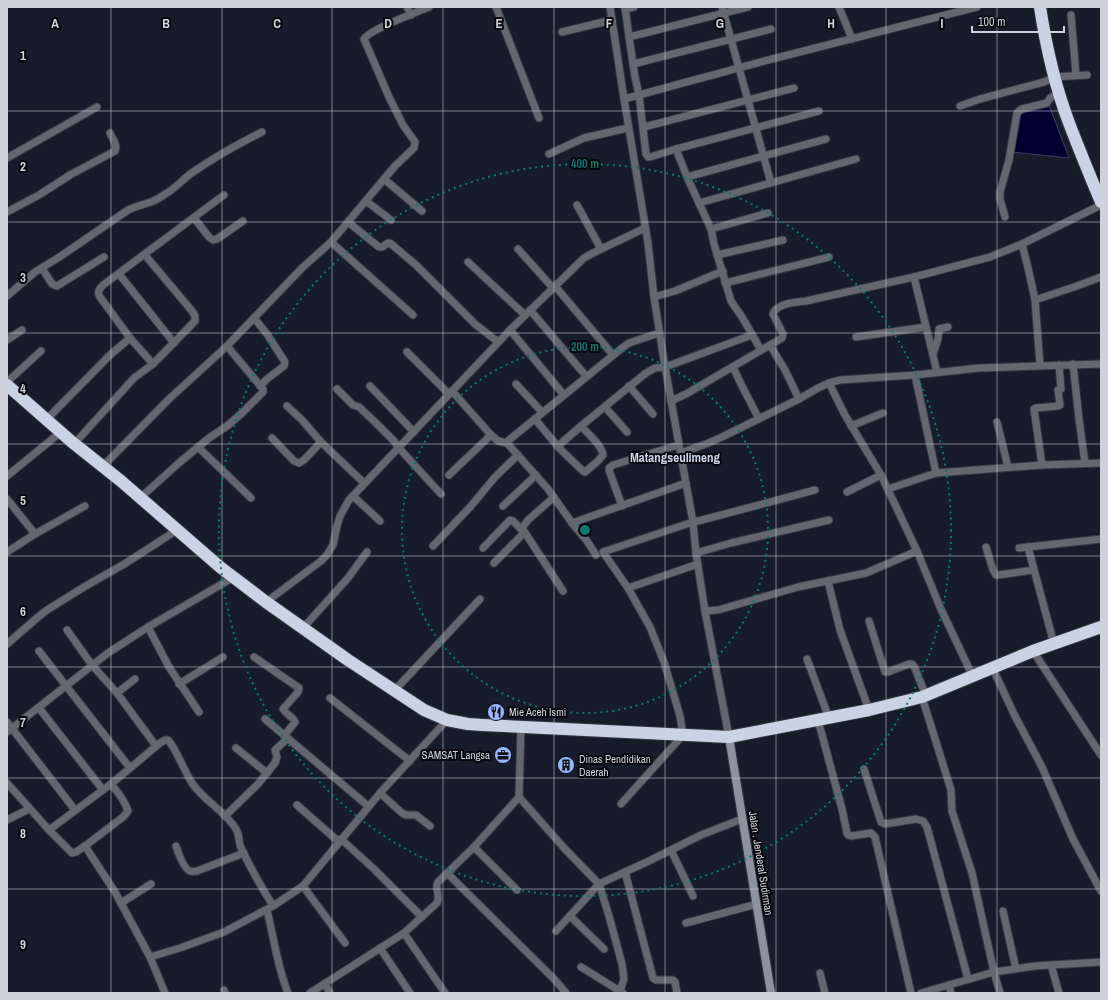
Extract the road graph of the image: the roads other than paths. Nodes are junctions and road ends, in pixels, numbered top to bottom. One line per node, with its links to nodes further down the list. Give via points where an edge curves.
1 (407, 7): 12 (street)
2 (429, 7): 12 (street)
3 (496, 7): 32 (street)
4 (610, 7): 14 (street)
5 (634, 7): 10 (street)
6 (748, 7): 11 (street)
7 (839, 7): 18 (street)
8 (977, 7): 18 (street)
9 (1040, 7): 24 (highway)
10 (625, 8): 17 (street)
11 (723, 10): 17 (street); 19 (street)
12 (411, 15): 47 (street, via 370,33 364,39 391,102 415,144 413,150 398,162)
13 (1071, 15): 22 (street)
14 (612, 20): 16 (street); 27 (street)
15 (772, 28): 19 (street)
16 (562, 32)
17 (629, 37): 20 (street)
18 (852, 39): 21 (street)
19 (731, 40): 20 (street); 21 (street)
20 (633, 64): 27 (street)
21 (739, 69): 27 (street); 28 (street)
22 (1076, 75): 23 (street); 24 (street)
23 (1087, 75)
24 (1054, 77): 26 (highway); 29 (street)
25 (794, 88): 28 (street)
26 (1059, 93): 52 (highway); 57 (street, via 1047,102 1022,109 1017,113 1009,160 1000,192)
27 (631, 97): 33 (street); 34 (street)
28 (748, 101): 33 (street); 35 (street)
29 (960, 106)
30 (97, 107): 43 (street)
31 (819, 111): 35 (street)
32 (539, 118)
33 (644, 127): 41 (street, via 646,154 648,157)
34 (628, 128): 40 (street, via 584,138); 45 (street)
35 (755, 128): 39 (street); 42 (street)
36 (262, 132): 74 (street, via 211,160 169,192 134,207)
37 (110, 133): 55 (street, via 116,146 115,151)
38 (826, 139): 42 (street)
39 (676, 150): 41 (street); 46 (street)
40 (549, 154)
41 (654, 156): 45 (street)
42 (763, 156): 46 (street); 48 (street)
43 (7, 158)
44 (856, 159): 48 (street)
45 (634, 161): 62 (street)
46 (687, 178): 51 (street)
47 (384, 179): 50 (street); 54 (street)
48 (771, 183): 51 (street)
49 (224, 195): 58 (street)
50 (366, 201): 60 (street); 61 (street)
51 (700, 202): 63 (street)
52 (1101, 203): 66 (street)
53 (577, 205): 68 (street)
54 (422, 211)
55 (7, 212)
56 (768, 213): 63 (street)
57 (1005, 217)
58 (194, 218): 59 (street, via 213,240); 69 (street)
59 (243, 220)
60 (391, 220)
61 (348, 222): 65 (street); 98 (street, via 379,247 390,243 416,265 475,324)
62 (645, 228): 68 (street); 82 (street)
63 (712, 228): 70 (street)
64 (783, 240): 70 (street)
65 (331, 242): 85 (street); 87 (street)
66 (1022, 244): 77 (street, via 990,257); 83 (street)
67 (518, 249): 80 (street)
68 (601, 250): 80 (street, via 584,258)
69 (145, 255): 76 (street); 97 (street, via 195,316 195,321)
70 (717, 255): 75 (street)
71 (829, 257): 79 (street)
72 (104, 258): 74 (street, via 57,286 52,284)
73 (468, 262): 86 (street)
74 (42, 268): 81 (street)
75 (723, 271): 79 (street); 82 (street)
76 (119, 274): 95 (street, via 100,288 98,293); 97 (street)
77 (914, 277): 89 (street); 99 (street, via 779,307 773,314 784,336)
78 (1101, 277): 83 (street)
79 (725, 283): 93 (street, via 732,303)
80 (554, 287): 84 (street); 105 (street)
81 (7, 296)
82 (654, 298): 92 (street)
83 (1035, 300): 110 (street)
84 (530, 310): 86 (street); 115 (street)
85 (413, 314)
86 (525, 315): 91 (street)
87 (254, 318): 100 (street); 119 (street, via 286,362)
88 (948, 326): 104 (street, via 939,331)
89 (926, 328): 94 (street); 104 (street)
90 (22, 330): 96 (street)
91 (510, 330): 98 (street); 124 (street)
92 (659, 333): 105 (street, via 626,345); 111 (street)
93 (752, 335): 101 (street); 111 (street)
94 (856, 337)
95 (130, 338): 106 (street); 134 (street)
96 (7, 340)
97 (174, 342): 106 (street)
98 (498, 342): 123 (street)
99 (770, 345): 101 (street); 125 (street)
100 (227, 346): 119 (street); 155 (street, via 168,399)
101 (761, 350): 112 (street)
102 (41, 351): 117 (street)
103 (407, 352): 123 (street)
104 (933, 354): 113 (street)
105 (612, 355): 115 (street)
106 (152, 364): 145 (street, via 134,378)
107 (1073, 364): 108 (street); 109 (street); 152 (street)
108 (1101, 364)
109 (1059, 365): 110 (street); 154 (street, via 1059,405 1034,410)
110 (1040, 366): 113 (street)
111 (664, 367): 121 (street, via 653,368); 126 (street)
112 (733, 367): 126 (street); 133 (street)
113 (937, 372): 114 (street)
114 (914, 375): 116 (street, via 847,379); 157 (street)
115 (586, 376): 124 (street)
116 (829, 383): 125 (street); 137 (street)
117 (7, 384): 134 (highway)
118 (516, 384): 129 (street)
119 (260, 386): 148 (street, via 262,394 227,426)
120 (370, 386): 139 (street)
121 (629, 386): 128 (street); 131 (street)
122 (337, 389): 149 (street, via 353,405 360,407)
123 (451, 392): 139 (street); 141 (street)
124 (564, 395): 129 (street)
125 (798, 399): 133 (street)
126 (671, 401): 146 (street)
127 (287, 406): 143 (street)
128 (605, 407): 136 (street); 140 (street)
129 (542, 412): 132 (street)
130 (883, 413): 137 (street)
131 (653, 414)
132 (535, 419): 144 (street); 147 (street)
133 (759, 419): 150 (street)
134 (46, 420): 138 (highway)
135 (997, 422): 156 (street)
136 (581, 426): 147 (street); 147 (street, via 603,453 602,457 586,471 581,470)
137 (851, 426): 160 (street)
138 (60, 432): 145 (highway); 161 (street)
139 (414, 432): 149 (street)
140 (627, 432)
141 (491, 436): 144 (street); 158 (street)
142 (272, 438): 143 (street, via 297,462 304,460)
143 (321, 442): 162 (street)
144 (507, 443): 151 (street)
145 (74, 444): 155 (highway)
146 (678, 444): 150 (street); 175 (street, via 610,467)
147 (558, 446)
148 (198, 447): 170 (street); 171 (street)
149 (398, 447): 162 (street); 167 (street)
150 (685, 451): 163 (street)
151 (518, 455): 159 (street); 184 (street, via 495,476)
152 (1085, 463): 153 (street); 154 (street)
153 (1101, 463)
154 (1042, 465): 156 (street)
155 (103, 466): 170 (highway)
156 (1008, 467): 157 (street)
157 (936, 473): 164 (street)
158 (449, 475)
159 (536, 475): 169 (street); 174 (street)
160 (881, 475): 164 (street); 166 (street)
161 (7, 476)
162 (364, 483): 168 (street)
163 (686, 483): 175 (street); 178 (street)
164 (888, 488): 192 (street)
165 (815, 490): 178 (street)
166 (847, 492)
167 (441, 494)
168 (353, 496): 177 (street); 202 (street, via 343,510 333,545 327,555)
169 (554, 496): 179 (street); 181 (street, via 523,525)
170 (140, 498): 180 (highway)
171 (251, 498)
172 (7, 499): 182 (street)
173 (85, 506): 182 (street)
174 (503, 506)
175 (622, 506): 179 (street)
176 (828, 520): 191 (street)
177 (380, 521)
178 (697, 521): 191 (street); 199 (street, via 603,552)
179 (572, 523): 193 (street)
180 (177, 530): 197 (highway); 209 (street, via 47,610)
181 (523, 531): 187 (street, via 510,520); 194 (street); 200 (street)
182 (35, 534): 189 (street)
183 (1101, 538): 186 (street)
184 (433, 546)
185 (986, 547): 196 (street, via 996,575)
186 (1028, 547): 188 (street); 196 (street)
187 (483, 548)
188 (1019, 548)
189 (7, 552)
190 (367, 552): 207 (street, via 348,578)
191 (698, 552): 195 (street)
192 (917, 552): 198 (street, via 866,573); 218 (street)
193 (596, 555)
194 (494, 563)
195 (698, 564): 199 (street); 203 (street)
196 (1034, 570): 210 (street)
197 (234, 577): 202 (highway); 205 (street)
198 (828, 581): 203 (street); 227 (street, via 840,630)
199 (628, 588): 234 (street, via 650,627 664,662)
200 (563, 591)
201 (480, 599): 222 (street)
202 (266, 602): 207 (highway)
203 (707, 611): 236 (street)
204 (869, 621): 224 (street, via 885,671 912,664)
205 (148, 627): 216 (street); 220 (street)
206 (1101, 627): 210 (highway)
207 (303, 628): 222 (highway)
208 (66, 630): 216 (street)
209 (7, 644)
210 (1054, 644): 212 (highway)
211 (39, 651): 221 (street)
212 (1033, 651): 217 (highway); 239 (street)
213 (223, 657): 220 (street)
214 (254, 657): 235 (street, via 299,689 283,709 295,722)
215 (807, 660): 230 (street)
216 (92, 665): 221 (street); 223 (street)
217 (993, 669): 218 (highway); 271 (street)
218 (973, 677): 224 (highway)
219 (136, 679): 223 (street)
220 (179, 684): 228 (street)
221 (66, 686): 226 (street); 241 (street)
222 (394, 691): 231 (highway, via 424,710)
223 (117, 693): 237 (street)
224 (924, 697): 227 (highway); 290 (street, via 951,790 952,811 972,873)
225 (330, 698): 240 (street)
226 (39, 708): 232 (street); 246 (street)
227 (869, 710): 230 (highway)
228 (199, 712)
229 (265, 719): 235 (street)
230 (824, 719): 236 (highway); 306 (street, via 847,833 851,836 871,833 875,837)
231 (447, 720): 233 (highway, via 468,724); 240 (street)
232 (9, 727): 253 (street)
233 (521, 727): 234 (highway); 248 (street)
234 (683, 735): 236 (highway); 249 (street)
235 (285, 737): 243 (street, via 275,750 277,758); 251 (street)
236 (729, 737): 255 (street, Jalan . Jenderal Sudirman)
237 (156, 746): 241 (street); 254 (street, via 165,740 169,741 193,784)
238 (236, 748): 243 (street)
239 (1101, 755)
240 (410, 761): 247 (street)
241 (130, 768): 245 (street)
242 (864, 769): 292 (street, via 881,822 885,824 916,819 923,821 927,827)
243 (267, 773): 254 (street)
244 (7, 783): 252 (street)
245 (111, 784): 246 (street); 260 (street, via 122,798 127,812)
246 (103, 790): 253 (street)
247 (380, 793): 251 (street); 257 (street, via 402,813 416,815)
248 (519, 797): 262 (street); 268 (street)
249 (621, 804)
250 (297, 805): 259 (street)
251 (368, 806): 259 (street)
252 (29, 809): 256 (street); 258 (street)
253 (75, 810): 258 (street)
254 (224, 816): 264 (street, via 238,832)
255 (742, 819): 263 (street, via 701,834); 274 (street, Jalan . Jenderal Sudirman)
256 (7, 820)
257 (430, 826)
258 (49, 830): 260 (street, via 72,853)
259 (340, 841): 269 (street); 278 (street, via 374,869)
260 (85, 846): 273 (street)
261 (176, 846): 264 (street, via 186,867 191,871)
262 (474, 847): 266 (street); 270 (street)
263 (671, 850): 265 (street); 272 (street)
264 (244, 853): 275 (street)
265 (625, 872): 268 (street); 303 (street, via 654,978 673,980)
266 (447, 873): 278 (street, via 436,885 439,900); 302 (street)
267 (151, 884): 273 (street)
268 (599, 884): 277 (street); 295 (street, via 622,964)
269 (303, 886): 275 (street); 282 (street)
270 (517, 890)
271 (1101, 891)
272 (693, 896)
273 (121, 904): 285 (street)
274 (757, 904): 279 (street); 304 (street, Jalan . Jenderal Sudirman)
275 (270, 908): 285 (street, via 224,932); 297 (street, via 278,964)
276 (1003, 911): 289 (street)
277 (570, 916): 280 (street); 284 (street)
278 (422, 917): 281 (street)
279 (686, 923)
280 (556, 931)
281 (404, 933): 283 (street); 301 (street)
282 (344, 943)
283 (380, 948): 293 (street); 300 (street)
284 (604, 949)
285 (150, 957): 296 (street)
286 (1101, 962): 287 (street)
287 (1051, 965): 289 (street); 310 (street)
288 (581, 967): 295 (street)
289 (1016, 969): 290 (street)
290 (994, 972): 292 (street); 309 (street)
291 (820, 973): 305 (street)
292 (968, 979): 294 (street)
293 (325, 984): 298 (street); 299 (street)
294 (949, 985): 307 (street); 308 (street)
295 (622, 992)
296 (165, 993)
297 (288, 993)
298 (310, 993)
299 (330, 993)
300 (410, 993)
301 (445, 993)
302 (566, 993)
303 (677, 993)
304 (771, 993)
305 (825, 993)
306 (911, 993)
307 (922, 993)
308 (952, 993)
309 (1000, 993)
310 (1059, 993)

